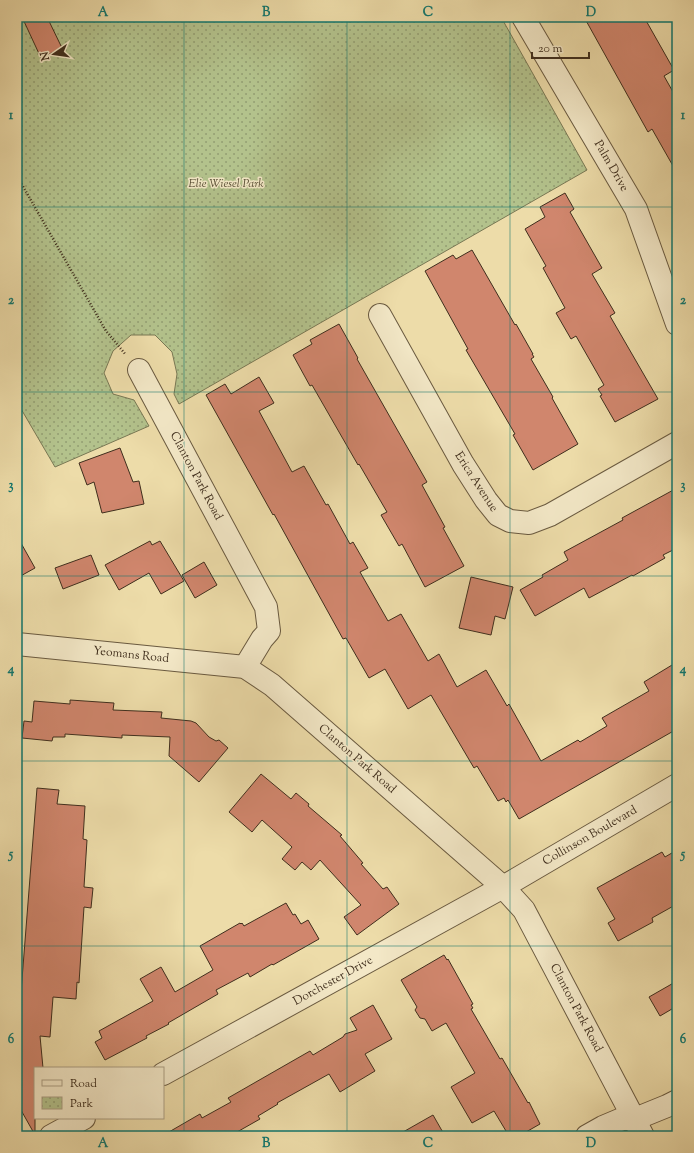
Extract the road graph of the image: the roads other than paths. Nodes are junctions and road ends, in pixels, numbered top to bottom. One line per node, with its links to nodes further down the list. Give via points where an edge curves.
1 (523, 17): 3 (street, Palm Drive, via 636,209)
2 (380, 315): 5 (street, Erica Avenue, via 463,464 498,515 510,521 528,523 550,516)
3 (677, 324)
4 (140, 370): 7 (street, Clanton Park Road, via 266,607 268,631)
5 (677, 443)
6 (17, 644): 7 (street, Yeomans Road)
7 (245, 667): 9 (street, Clanton Park Road, via 272,685)
8 (677, 785): 9 (street, Collinson Boulevard)
9 (504, 887): 10 (street, Dorchester Drive); 13 (street, Clanton Park Road, via 524,910)
10 (164, 1073)
11 (677, 1100): 13 (street)
12 (82, 1119): 14 (street)
13 (639, 1128): 15 (street, via 622,1119)
14 (51, 1136)
15 (587, 1136)

